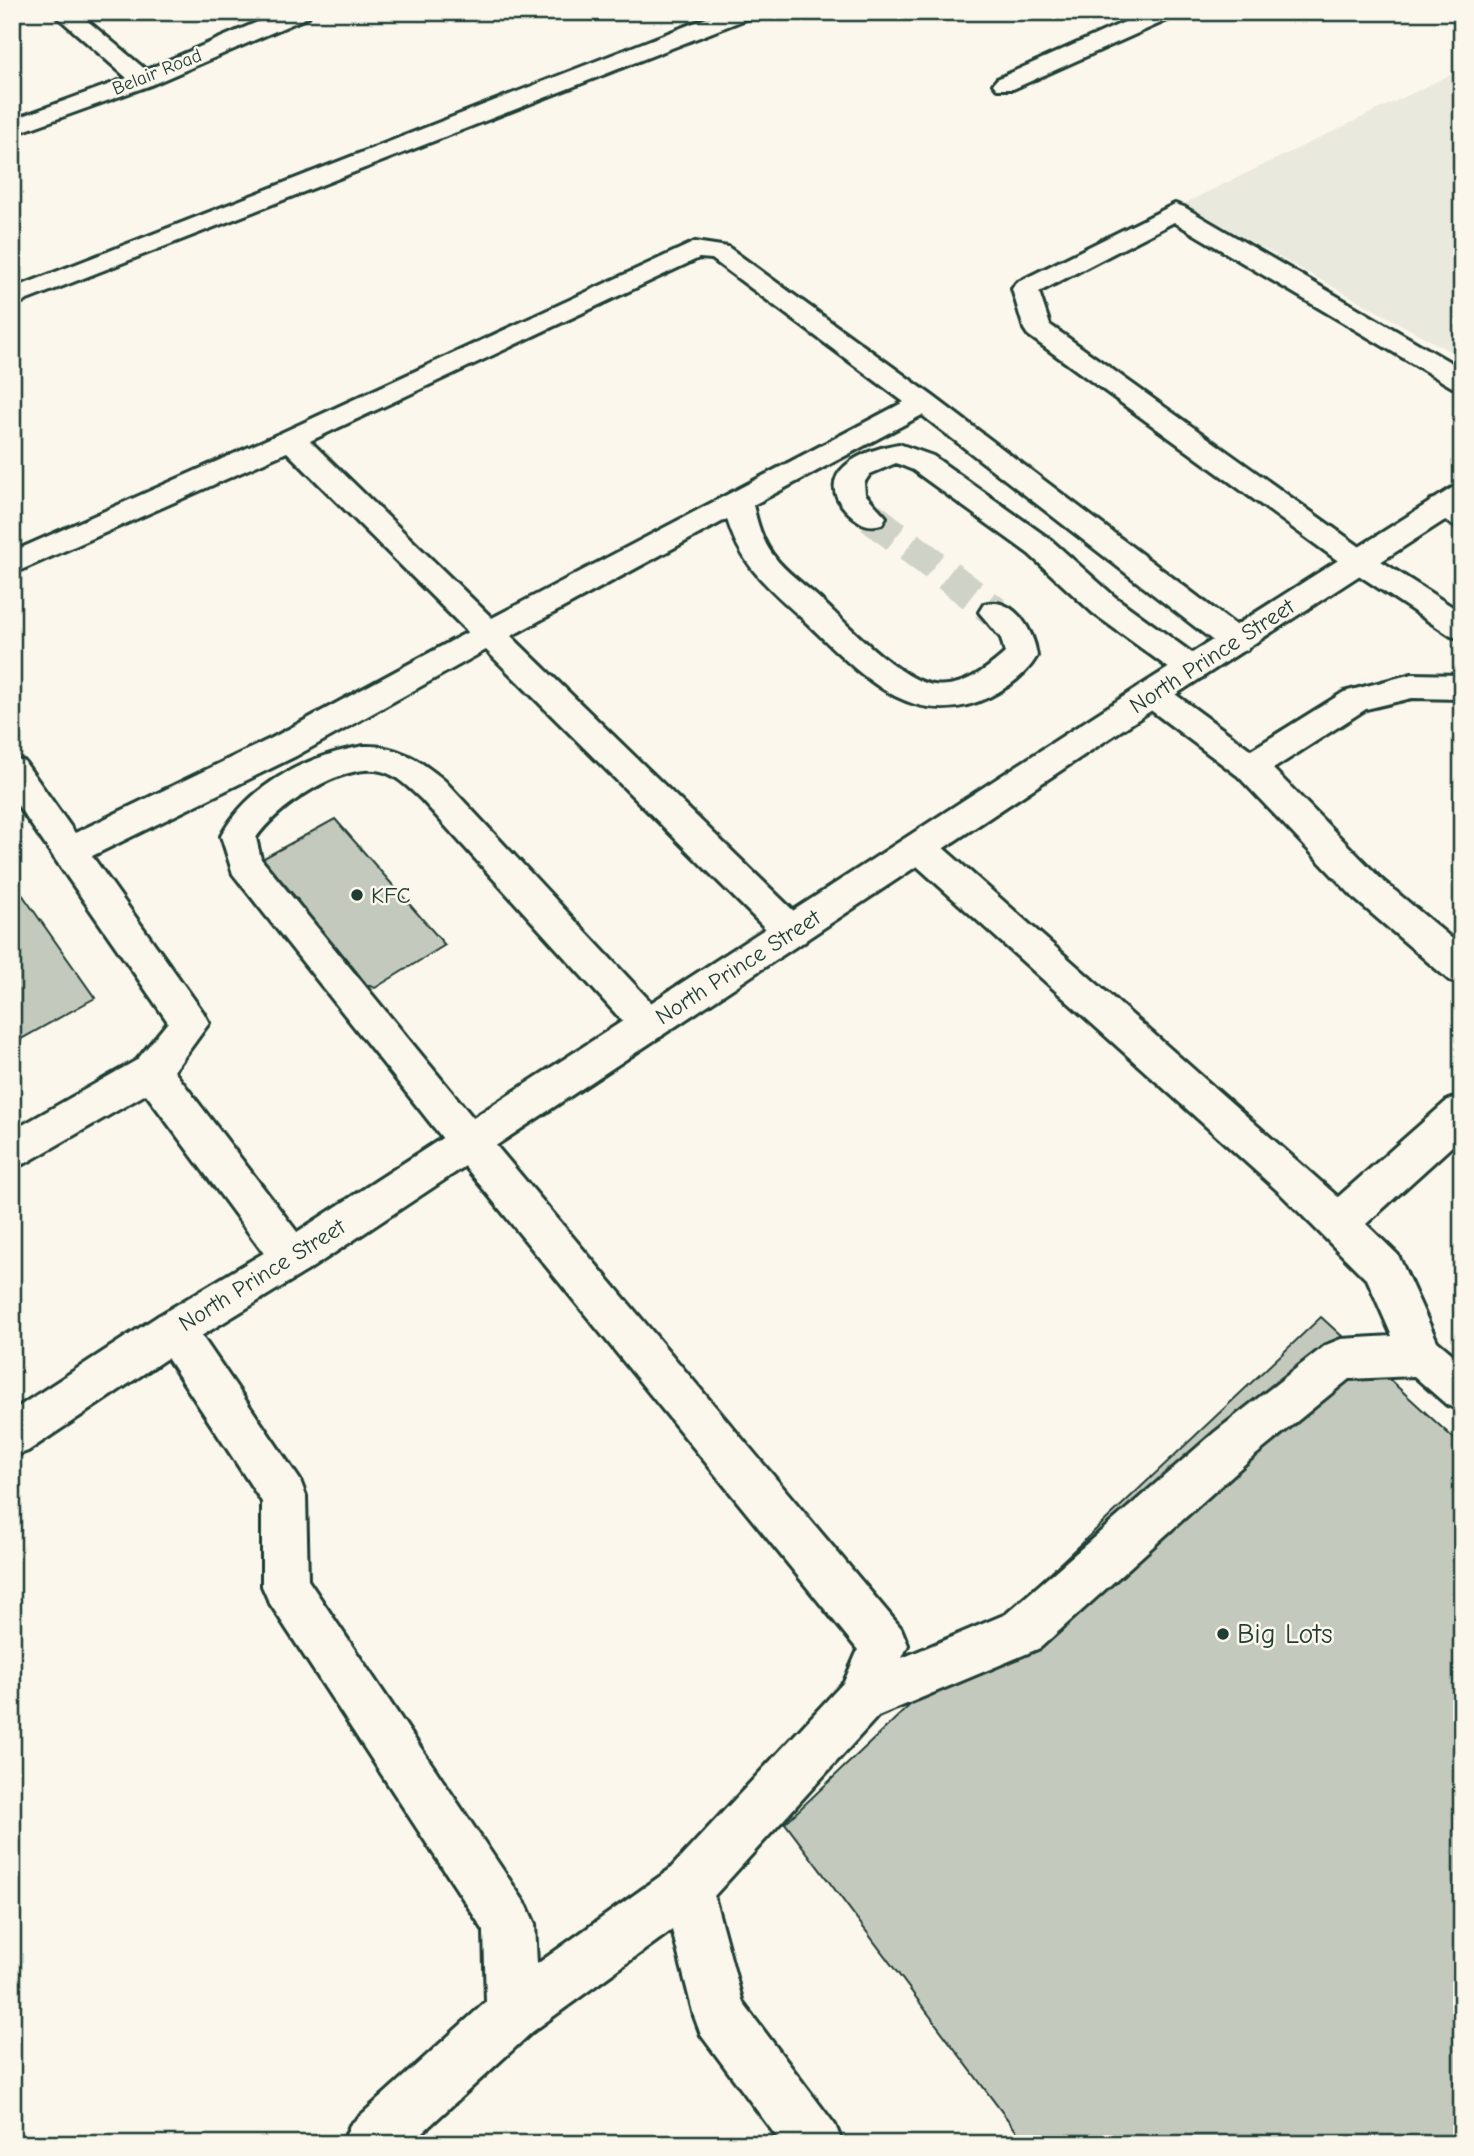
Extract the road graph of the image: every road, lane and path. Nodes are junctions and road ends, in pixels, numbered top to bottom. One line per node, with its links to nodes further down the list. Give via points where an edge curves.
1 (63, 12): 5 (street)
2 (300, 12): 5 (street, Belair Road)
3 (743, 12): 8 (street)
4 (1166, 12): 6 (street)
5 (143, 80): 7 (street, Belair Road)
6 (1005, 84)
7 (12, 128)
8 (12, 298)
9 (1462, 381): 15 (street, via 1175,212 1025,289 1038,329)
10 (924, 403): 11 (street, via 719,252 695,250); 12 (street); 20 (street)
11 (291, 439): 16 (street); 19 (street)
12 (737, 501): 17 (street, via 744,532 767,568 865,658 909,690 933,698 968,694 1007,670 1021,656 1020,647 1015,631); 19 (street)
13 (1455, 507): 15 (street, North Prince Street)
14 (871, 517): 21 (street, via 850,497 849,482 860,467 899,453 923,463 1040,547 1104,605)
15 (1359, 561): 18 (street); 20 (street, North Prince Street)
16 (12, 564)
17 (995, 612)
18 (1462, 628)
19 (489, 635): 27 (street, via 284,747); 28 (street)
20 (1236, 642): 21 (street, North Prince Street)
21 (1192, 669): 23 (street, North Prince Street)
22 (1462, 687): 24 (street, via 1412,686 1356,699)
23 (1152, 694): 24 (street); 26 (street, North Prince Street)
24 (1250, 768): 29 (street, via 1370,890)
25 (12, 770): 27 (street)
26 (920, 848): 28 (street, North Prince Street); 35 (street)
27 (69, 850): 31 (street, via 190,1023)
28 (792, 932): 30 (street, North Prince Street)
29 (1462, 969)
30 (649, 1025): 33 (street, North Prince Street); 33 (street, via 433,790 402,765 379,758 351,759 298,782 259,808 238,836 245,863)
31 (151, 1071): 34 (street); 36 (street)
32 (1462, 1112): 35 (street)
33 (469, 1142): 36 (street, North Prince Street); 41 (street, via 884,1645)
34 (12, 1151)
35 (1338, 1223): 38 (street, via 1383,1268)
36 (292, 1258): 37 (street, North Prince Street)
37 (173, 1330): 40 (street, North Prince Street); 43 (street, via 284,1496 285,1586 509,1924)
38 (1422, 1355): 39 (street); 41 (street, via 1341,1359 1231,1447 1023,1631)
39 (1462, 1390)
40 (12, 1436)
41 (862, 1699): 42 (street)
42 (687, 1888): 43 (street); 45 (street, via 720,2015)
43 (513, 2013): 44 (street)
44 (369, 2144)
45 (816, 2144)

